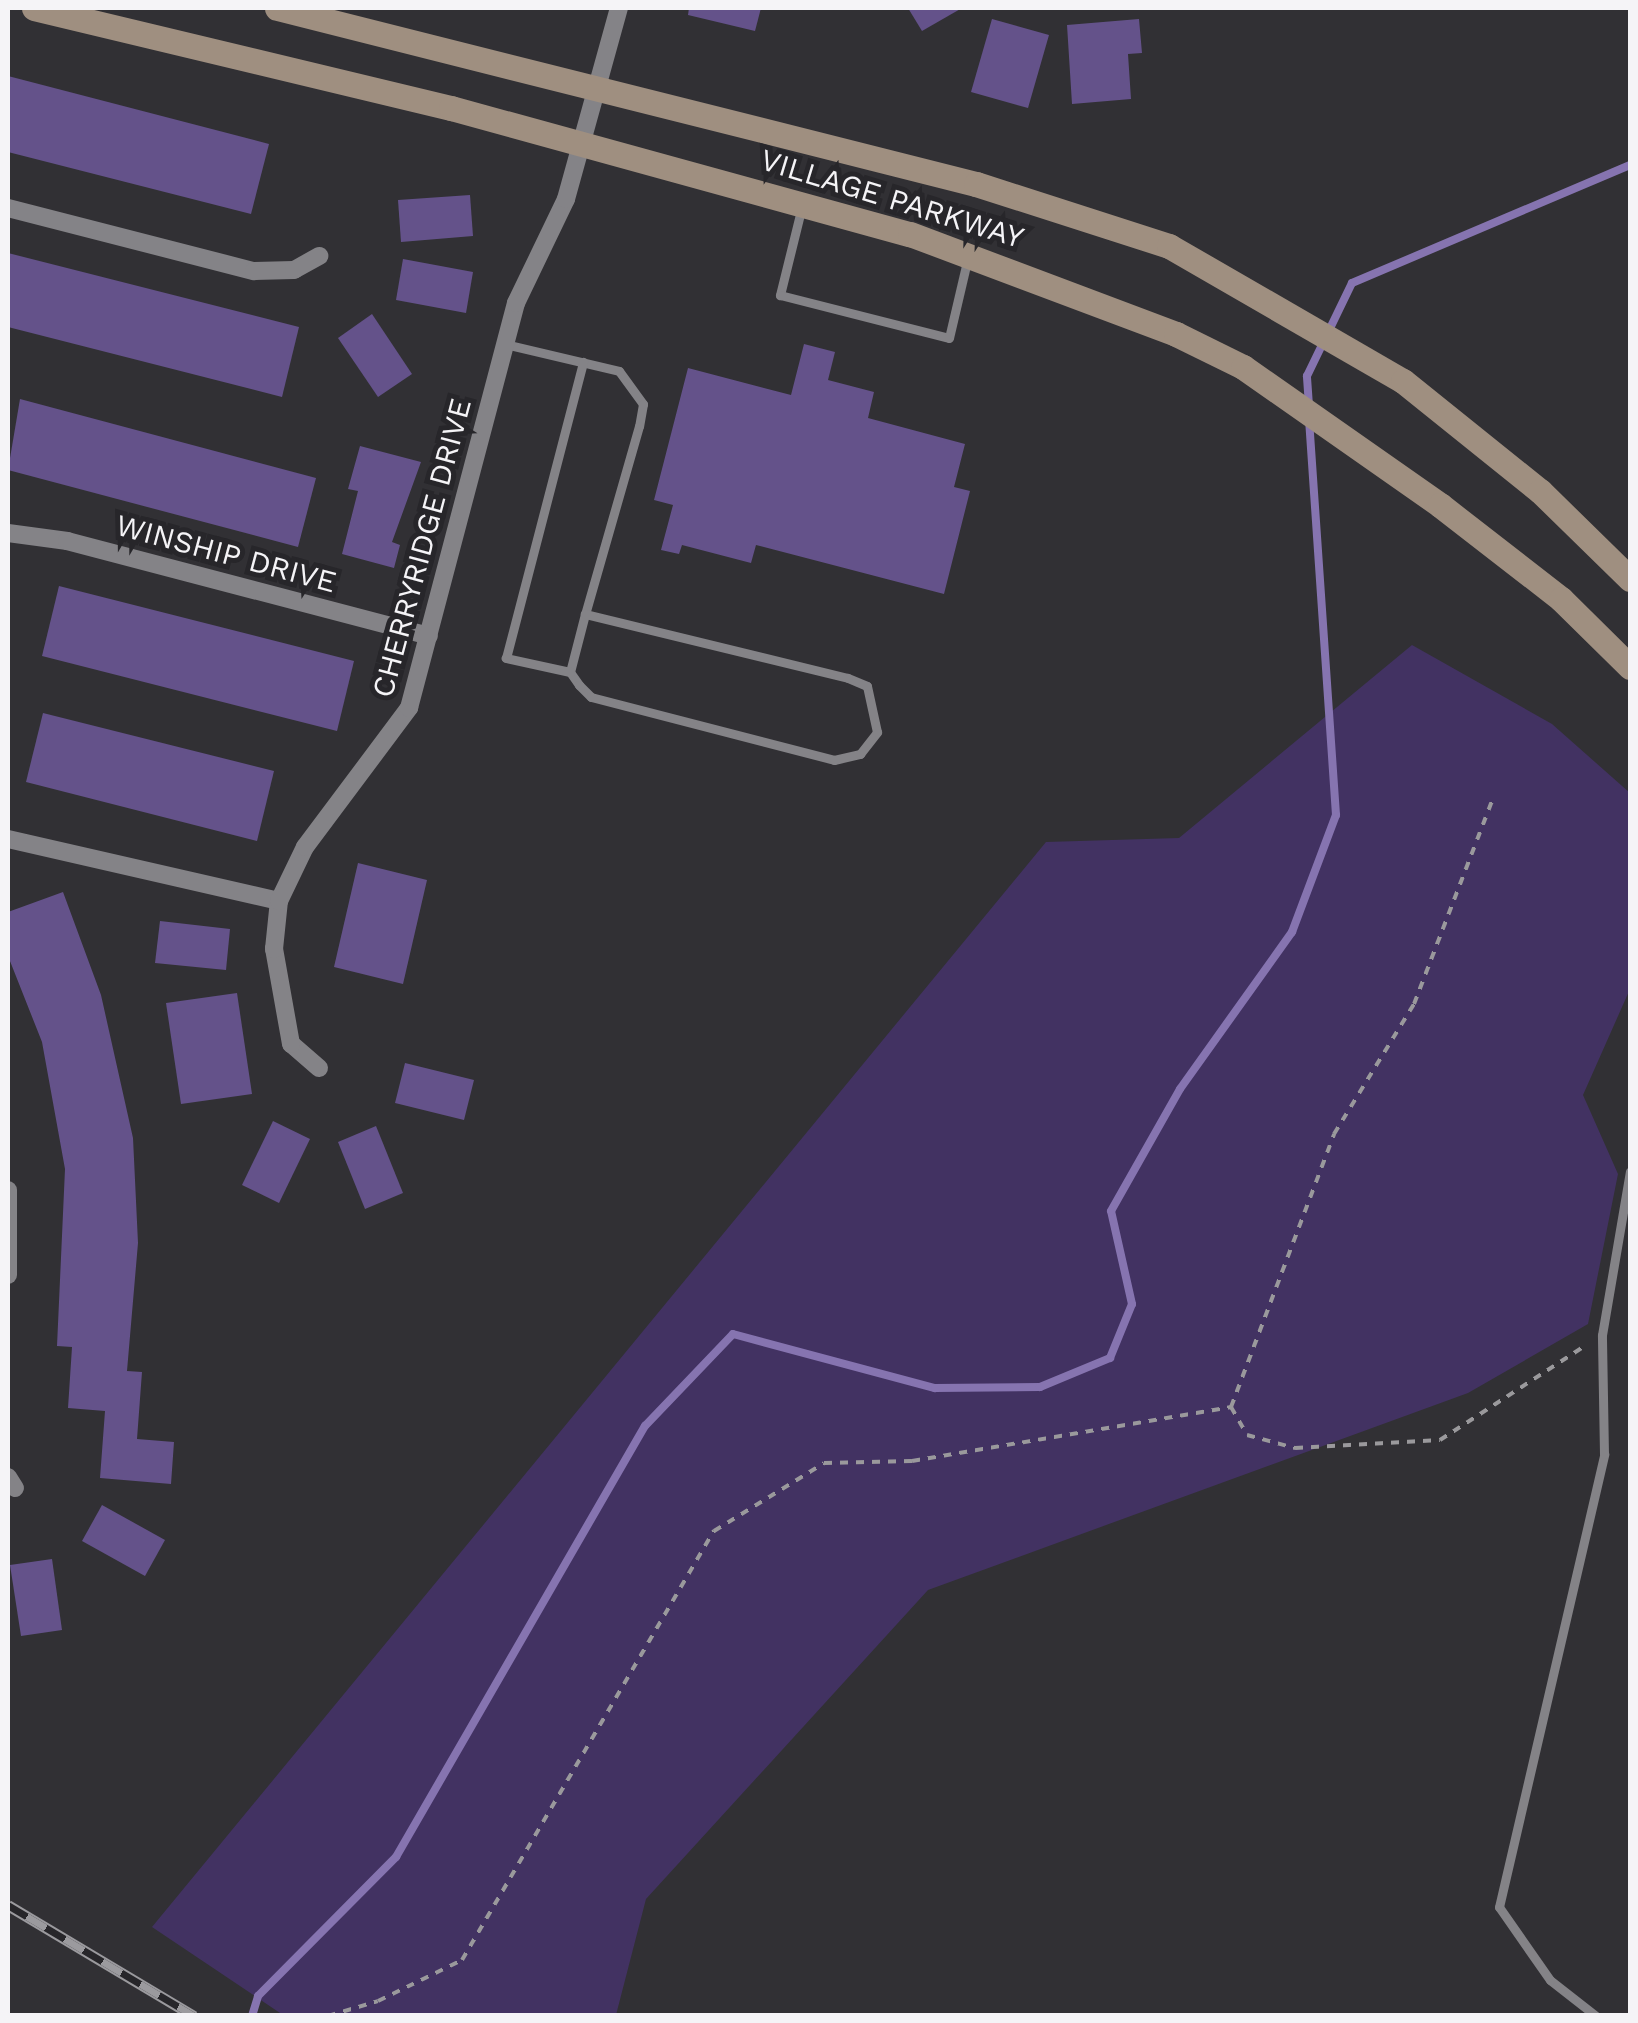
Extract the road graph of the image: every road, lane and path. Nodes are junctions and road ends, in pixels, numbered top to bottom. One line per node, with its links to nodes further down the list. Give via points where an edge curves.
1 (34, 8): 5 (main road, VILLAGE PARKWAY)
2 (277, 8): 4 (main road, VILLAGE PARKWAY)
3 (619, 8): 4 (street, CHERRYRIDGE DRIVE)
4 (599, 86): 5 (street, CHERRYRIDGE DRIVE); 13 (main road, VILLAGE PARKWAY, via 1092,216 1267,298 1403,381 1507,465)
5 (584, 144): 6 (main road, VILLAGE PARKWAY); 10 (street, CHERRYRIDGE DRIVE)
6 (802, 204): 8 (main road, VILLAGE PARKWAY); 8 (lane, via 780,295 948,338)
7 (8, 208): 9 (street, via 254,270 294,270)
8 (969, 254): 16 (main road, VILLAGE PARKWAY, via 1243,367 1485,538)
9 (319, 256)
10 (504, 344): 11 (lane); 15 (street, CHERRYRIDGE DRIVE)
11 (584, 362): 14 (lane, via 620,371 643,404); 17 (lane, via 506,658)
12 (8, 533): 15 (street, WINSHIP DRIVE, via 68,540)
13 (1630, 580)
14 (585, 614): 17 (lane); 17 (lane, via 848,678 872,696 877,732 860,754 834,760 591,697)
15 (429, 636): 20 (street, CHERRYRIDGE DRIVE, via 402,723 306,847)
16 (1630, 667)
17 (570, 672)
18 (1492, 801): 26 (path, via 1414,1004 1334,1134)
19 (8, 839): 20 (street)
20 (279, 901): 21 (street, CHERRYRIDGE DRIVE, via 274,949 290,1044)
21 (319, 1068)
22 (1630, 1172): 25 (lane)
23 (8, 1190): 24 (street)
24 (8, 1275)
25 (1602, 1335): 26 (path, via 1440,1440 1295,1448 1247,1435); 28 (lane, via 1604,1454 1499,1907 1550,1980)
26 (1231, 1408): 27 (path, via 912,1461 824,1463 714,1531 462,1960 378,2001)
27 (328, 2016)
28 (1596, 2016)

